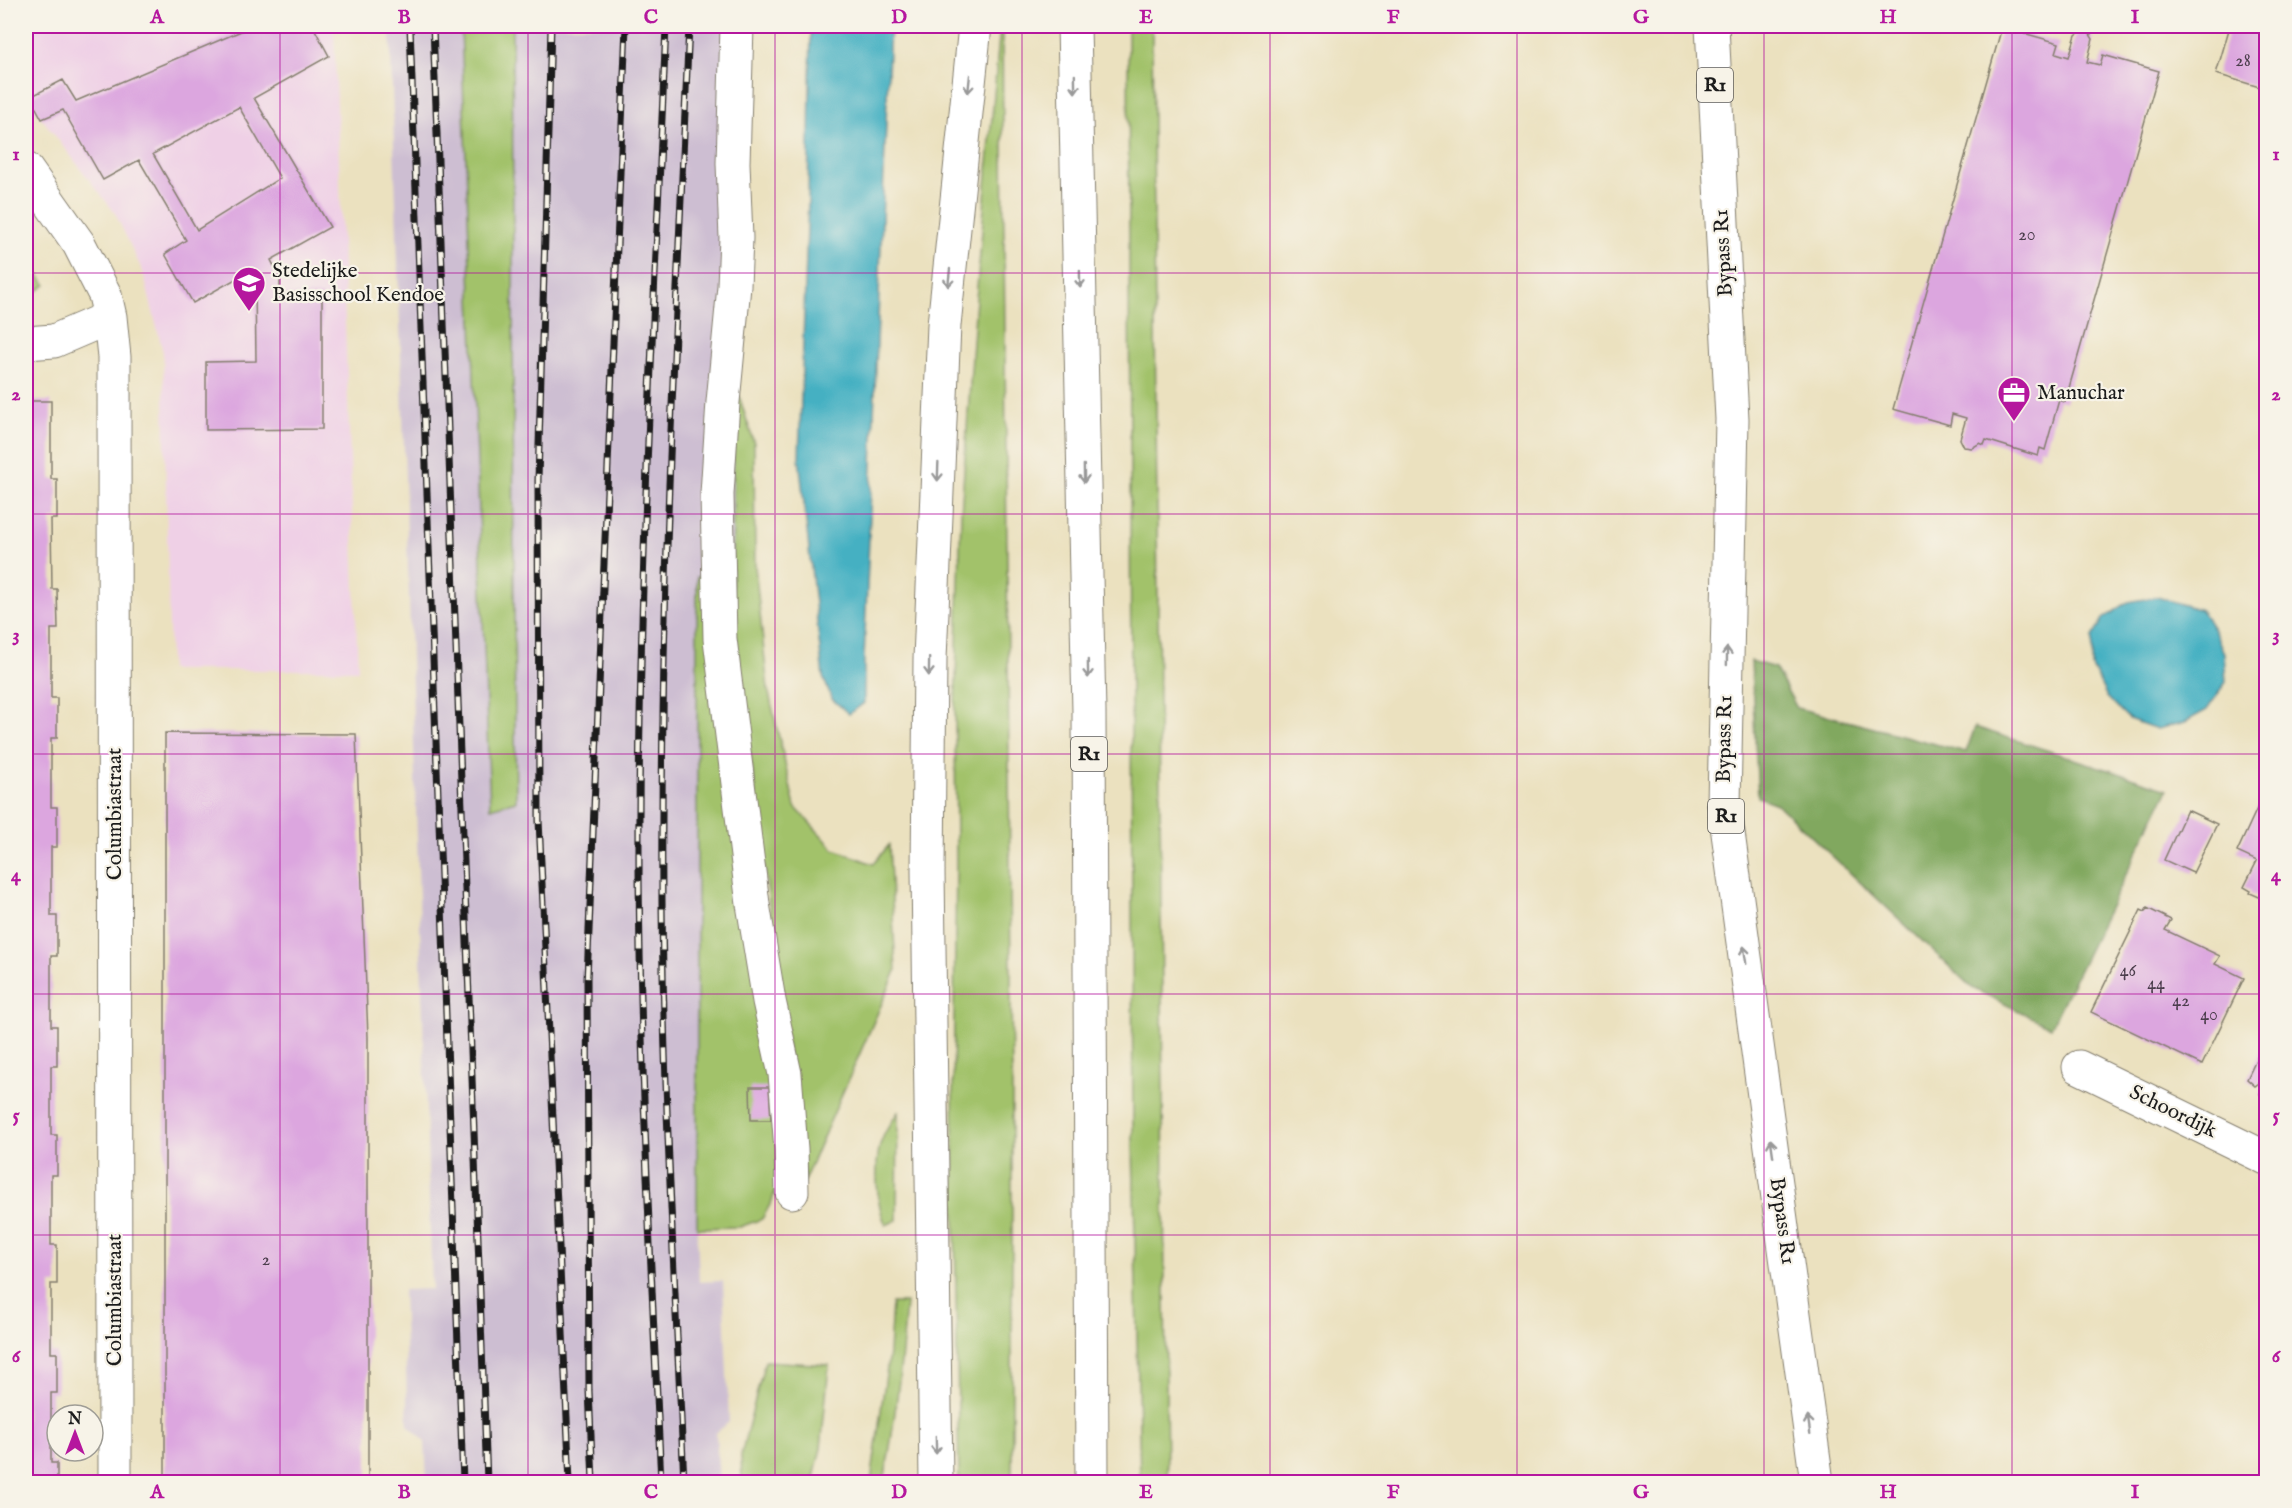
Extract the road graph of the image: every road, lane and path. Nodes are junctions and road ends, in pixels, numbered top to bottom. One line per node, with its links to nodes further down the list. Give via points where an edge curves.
1 (737, 26): 10 (main road, via 735,286 717,494 720,639 753,904 784,1074)
2 (975, 26): 12 (main road, one-way to 12, via 944,325 930,659 928,871)
3 (1074, 26): 13 (main road, R1, one-way to 13, via 1089,724)
4 (1712, 26): 14 (main road, Bypass R1 / R1, one-way to 4, via 1724,804 1732,419)
5 (26, 169): 6 (main road, Columbiastraat, via 79,244 105,295)
6 (110, 317): 7 (main road, via 54,341); 11 (main road, Columbiastraat, via 114,392)
7 (26, 343)
8 (2079, 1067): 9 (main road, Schoordijk)
9 (2266, 1158)
10 (792, 1192)
11 (115, 1482)
12 (936, 1482)
13 (1092, 1482)
14 (1817, 1482)

